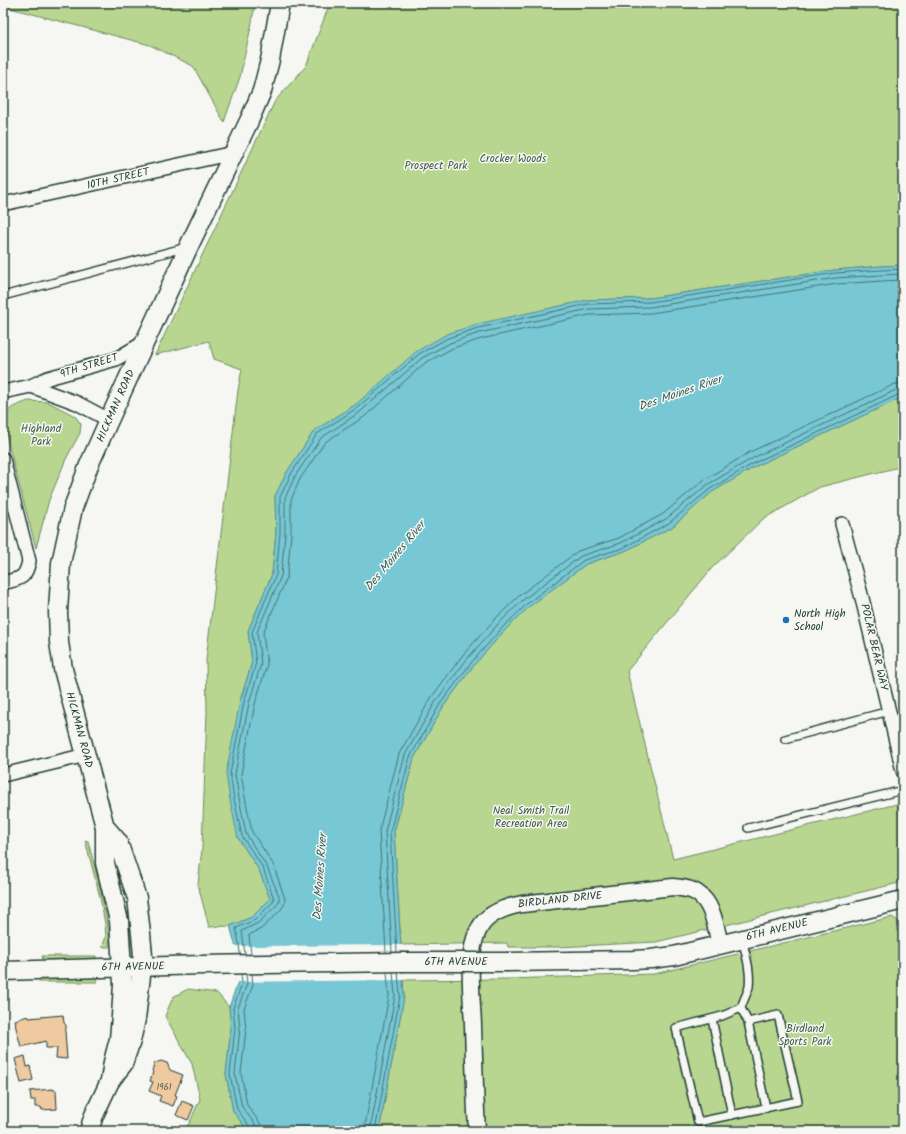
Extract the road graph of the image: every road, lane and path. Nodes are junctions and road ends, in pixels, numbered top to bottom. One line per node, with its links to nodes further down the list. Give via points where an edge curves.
1 (280, 3): 2 (main road, HICKMAN ROAD, via 262,91)
2 (233, 153): 3 (street, 10TH STREET); 4 (main road, HICKMAN ROAD)
3 (3, 204)
4 (189, 246): 5 (lane); 6 (main road, HICKMAN ROAD)
5 (3, 296)
6 (145, 342): 7 (street, 9TH STREET, via 116,359 48,378); 9 (main road, HICKMAN ROAD)
7 (32, 386): 8 (street, 9TH STREET); 9 (street, 9TH STREET, via 77,403)
8 (3, 392)
9 (109, 420): 15 (main road, HICKMAN ROAD, via 73,508 60,563 59,642 65,676)
10 (3, 459): 12 (street, via 29,561 26,573 19,579)
11 (842, 524): 13 (street, POLAR BEAR WAY)
12 (3, 583)
13 (889, 711): 14 (lane); 16 (street, POLAR BEAR WAY)
14 (785, 739)
15 (86, 755): 17 (street); 19 (main road, HICKMAN ROAD)
16 (903, 771)
17 (3, 775)
18 (903, 790): 20 (lane)
19 (105, 827): 24 (main road, HICKMAN ROAD, via 105,863 119,922); 25 (main road, HICKMAN ROAD, via 118,842 137,898)
20 (748, 828)
21 (903, 900): 22 (main road, 6TH AVENUE)
22 (742, 939): 23 (main road, 6TH AVENUE); 27 (lane, via 749,977)
23 (720, 945): 25 (main road, 6TH AVENUE, bridge, via 651,959); 34 (street, BIRDLAND DRIVE, via 706,902 697,893 685,888 673,887 522,904 503,909 489,917 479,927 472,950)
24 (123, 967): 25 (main road, 6TH AVENUE); 26 (main road, 6TH AVENUE); 30 (main road, HICKMAN ROAD, via 119,1038)
25 (142, 967): 30 (main road, HICKMAN ROAD, via 131,1040 123,1064)
26 (3, 971)
27 (741, 1008): 28 (lane); 29 (lane)
28 (712, 1019): 32 (lane); 32 (lane, via 676,1028 698,1122)
29 (748, 1022): 31 (lane); 31 (lane, via 778,1015 798,1101)
30 (110, 1081): 33 (main road)
31 (766, 1108): 32 (lane)
32 (732, 1115)
33 (89, 1131)
34 (477, 1131)

